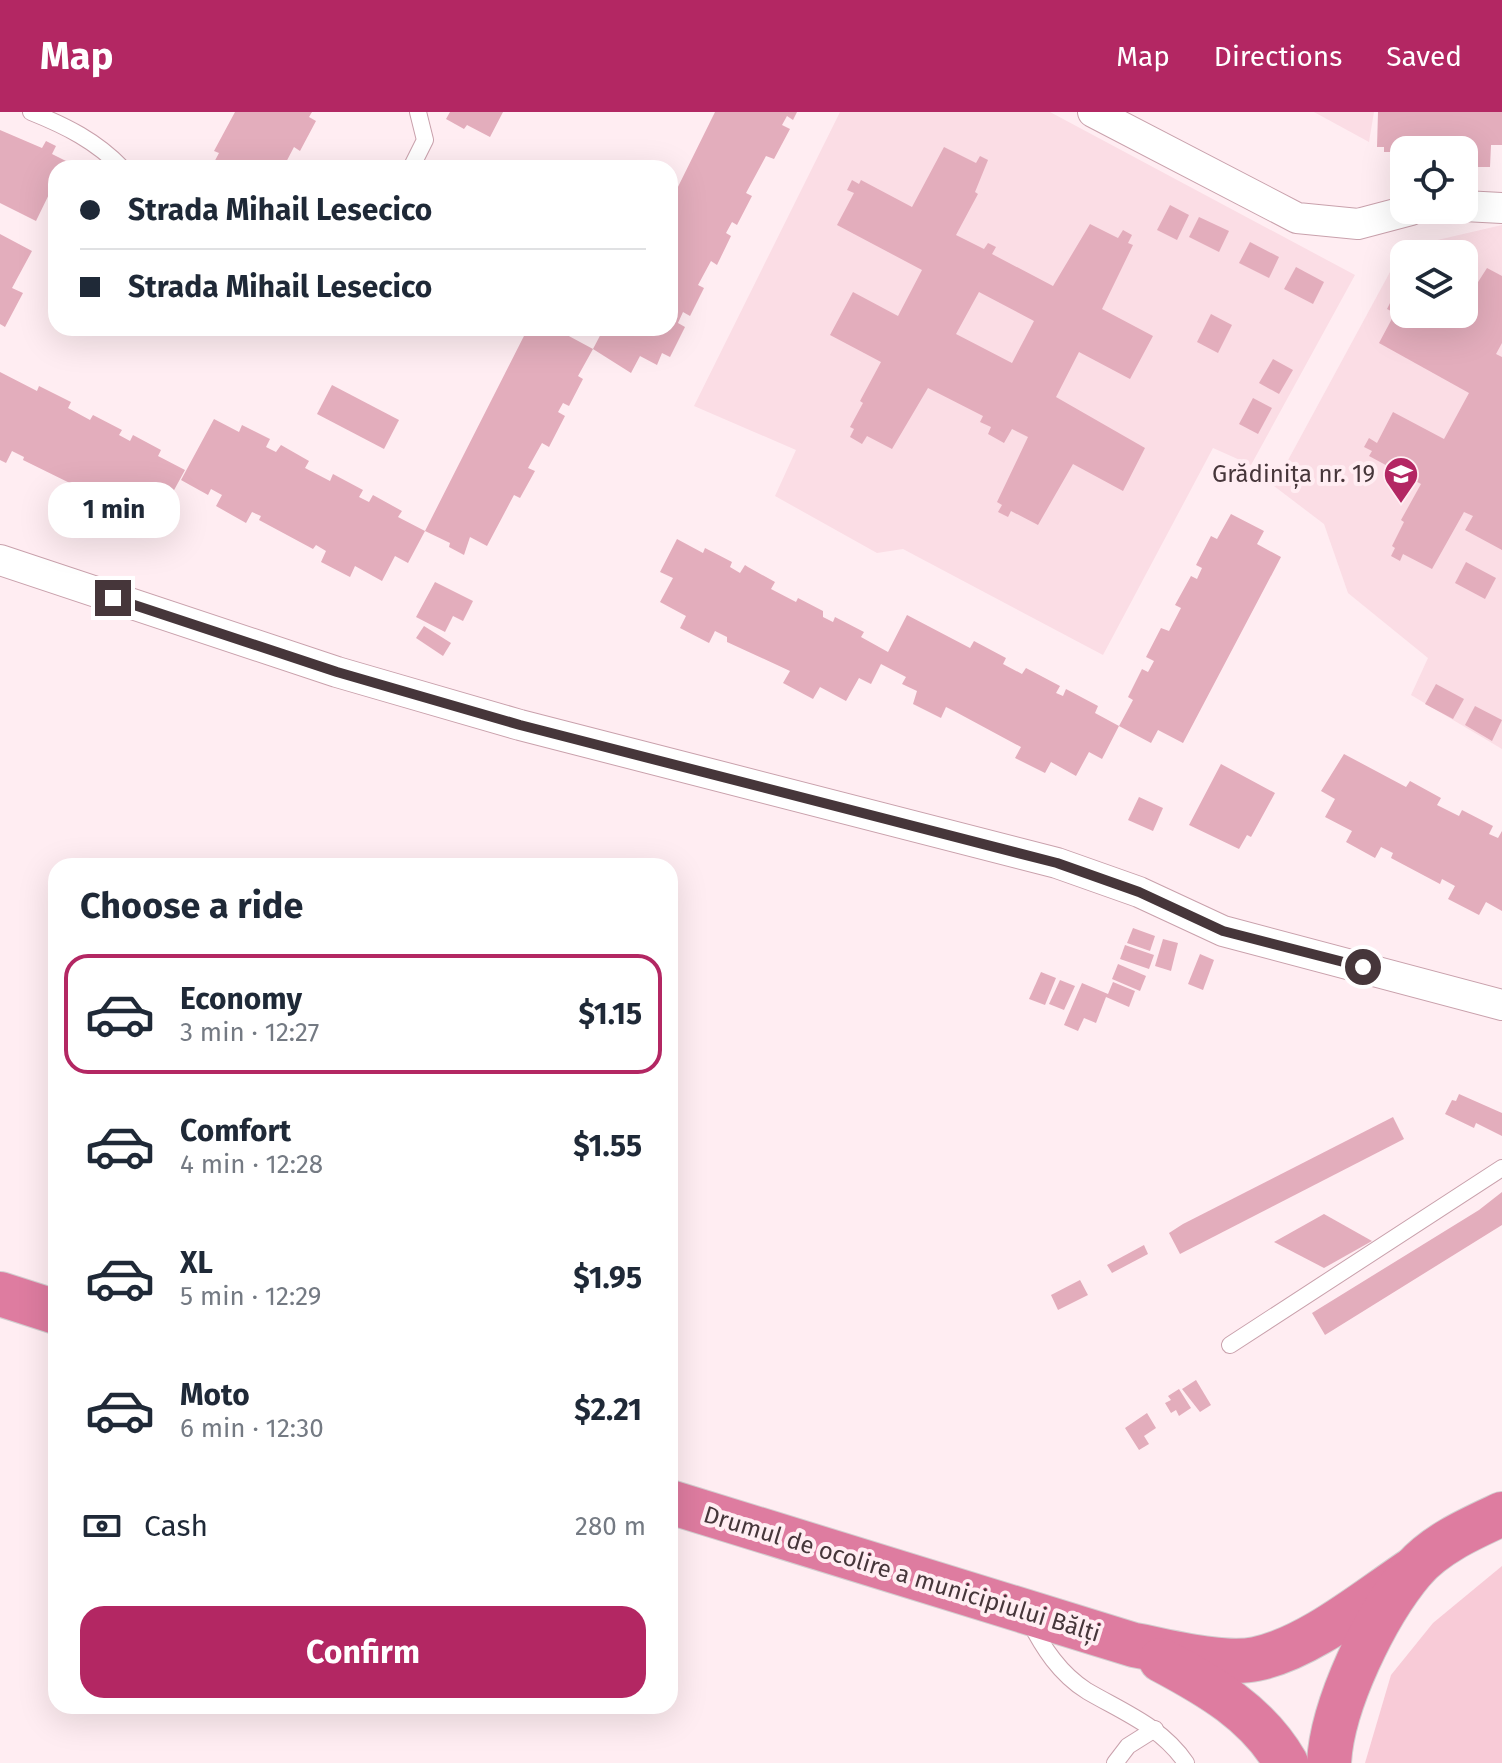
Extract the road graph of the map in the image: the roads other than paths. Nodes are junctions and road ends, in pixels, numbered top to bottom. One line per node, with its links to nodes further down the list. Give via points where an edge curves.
1 (31, 112): 4 (lane, via 103,148)
2 (418, 112): 5 (lane, via 425,140)
3 (1093, 112): 8 (street, via 1297,218 1358,224)
4 (114, 160)
5 (415, 160)
6 (1478, 207): 7 (street)
7 (1502, 208)
8 (1390, 216)
9 (0, 560): 10 (street, via 337,672 520,725 1057,863 1139,892 1223,931)
10 (1502, 1005)
11 (1502, 1168): 14 (lane)
12 (0, 1294): 13 (highway)
13 (48, 1309)
14 (1230, 1345)
15 (678, 1504): 18 (highway, Drumul de ocolire a municipiului Bălți)
16 (1502, 1514): 17 (highway, via 1460,1533)
17 (1415, 1568): 19 (highway, Drumul de ocolire a municipiului Bălți, via 1295,1646 1254,1660); 24 (highway, via 1341,1696)
18 (1024, 1612): 19 (highway, Drumul de ocolire a municipiului Bălți); 20 (lane, via 1064,1673)
19 (1134, 1645): 23 (highway, Drumul de ocolire a municipiului Bălți, via 1243,1710 1275,1743)
20 (1155, 1729): 21 (lane, via 1128,1746); 22 (lane)
21 (1115, 1763)
22 (1186, 1763)
23 (1286, 1763)
24 (1329, 1763)

